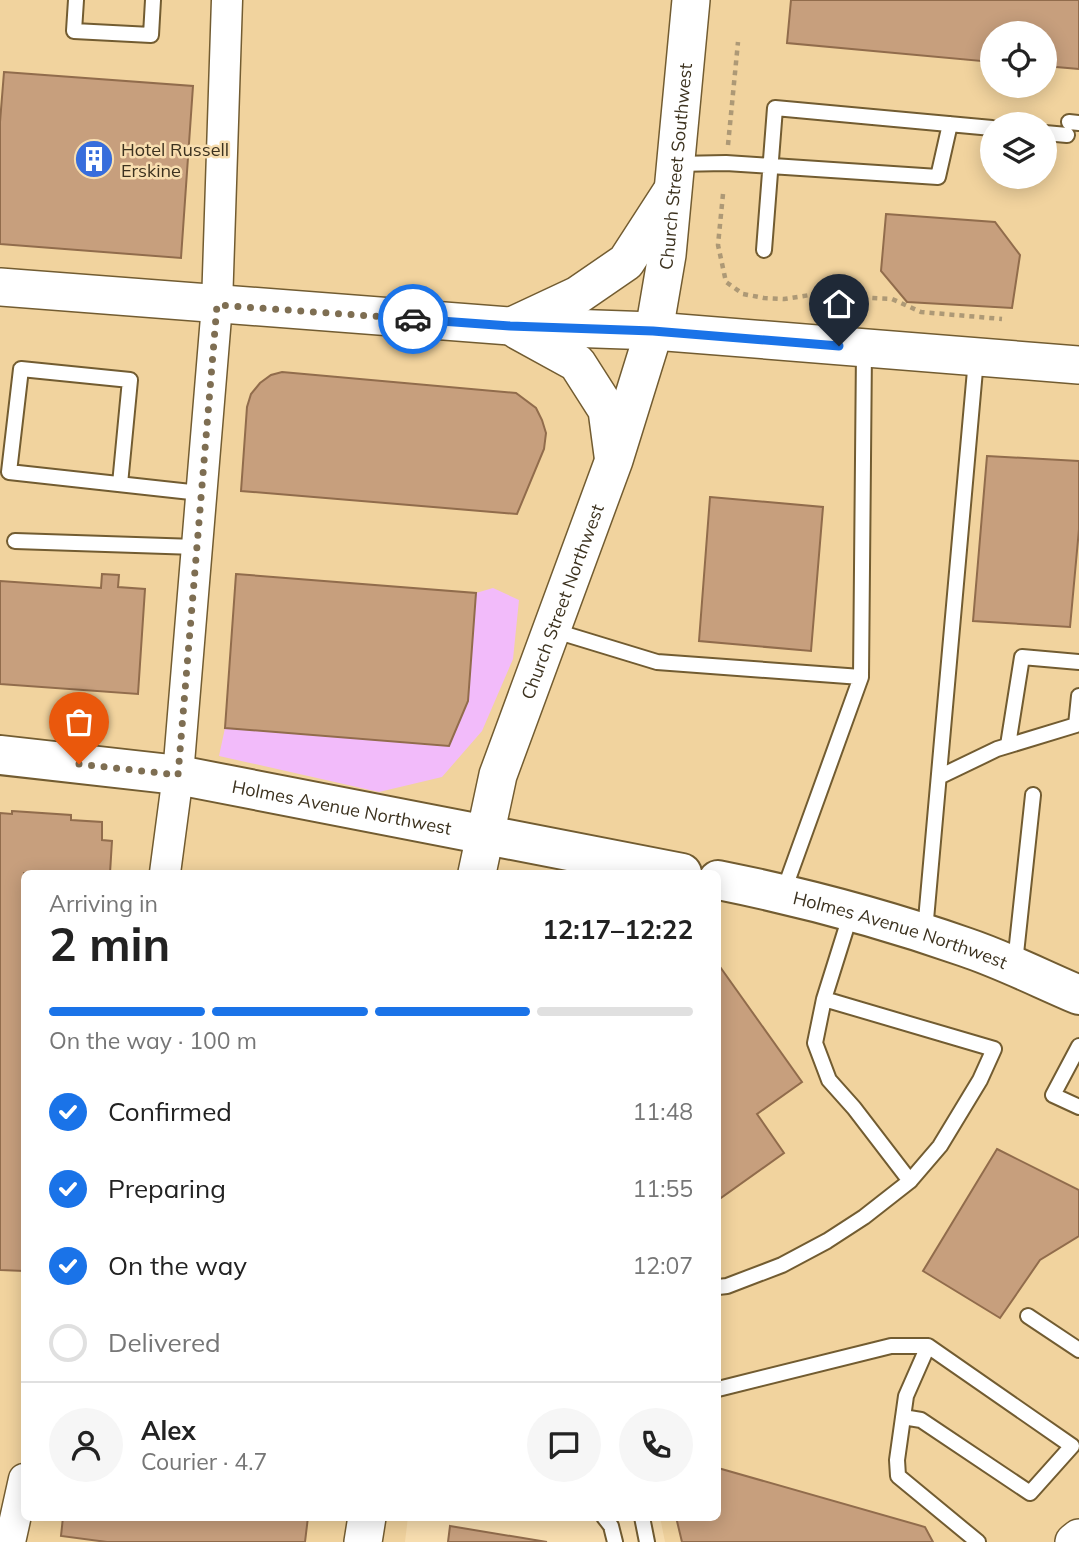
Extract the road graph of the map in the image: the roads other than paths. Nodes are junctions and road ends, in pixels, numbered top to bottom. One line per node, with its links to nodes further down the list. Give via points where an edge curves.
1 (76, 0): 2 (lane, via 74,31 150,35)
2 (153, 0)
3 (227, 0): 11 (street)
4 (691, 0): 8 (street, Church Street Southwest)
5 (950, 124): 6 (lane); 7 (lane, via 938,177); 7 (lane, via 775,107)
6 (980, 127)
7 (770, 166): 8 (lane, via 726,163); 9 (lane)
8 (674, 177): 12 (street, via 626,262 578,295); 13 (street, Church Street Southwest, via 667,255)
9 (764, 250)
10 (0, 287): 11 (street)
11 (217, 305): 12 (street); 19 (street)
12 (510, 326): 13 (street); 17 (street, via 577,362 607,410)
13 (653, 331): 14 (street); 17 (street, Church Street Northwest)
14 (864, 348): 15 (street); 24 (lane)
15 (976, 357): 16 (street); 29 (lane)
16 (1079, 365)
17 (614, 460): 22 (street, Church Street Northwest)
18 (120, 484): 18 (lane, via 9,472 21,369 130,380); 19 (lane)
19 (200, 493): 21 (street)
20 (15, 541): 21 (lane)
21 (196, 547): 28 (street)
22 (552, 630): 24 (lane, via 657,662); 31 (street, Church Street Northwest, via 498,775)
23 (1079, 662): 26 (lane, via 1022,657)
24 (861, 677): 36 (lane)
25 (1079, 696): 26 (lane, via 1076,724)
26 (1008, 745): 29 (lane)
27 (0, 755): 28 (main road, Holmes Avenue Northwest)
28 (178, 775): 31 (main road, Holmes Avenue Northwest); 32 (street)
29 (939, 777): 38 (lane)
30 (1033, 795): 39 (lane)
31 (486, 835): 33 (street, Church Street Northwest); 34 (main road, Holmes Avenue Northwest)
32 (165, 870)
33 (478, 870)
34 (667, 870)
35 (721, 881): 36 (main road, Holmes Avenue Northwest)
36 (783, 893): 37 (main road, Holmes Avenue Northwest)
37 (851, 911): 38 (main road, Holmes Avenue Northwest); 41 (lane)
38 (925, 934): 39 (main road, Holmes Avenue Northwest)
39 (1015, 968): 40 (main road, Holmes Avenue Northwest)
40 (1079, 995)
41 (824, 999): 44 (lane, via 815,1043 829,1080); 44 (lane, via 994,1049 940,1146)
42 (1079, 1046): 43 (lane, via 1053,1095)
43 (1079, 1107)
44 (910, 1181): 45 (lane, via 864,1217 782,1265)
45 (721, 1287)
46 (1028, 1316): 48 (lane)
47 (928, 1346): 49 (lane, via 891,1346); 50 (lane, via 906,1396); 50 (lane, via 1072,1446 1030,1493 921,1420)
48 (1079, 1350)
49 (721, 1388)
50 (903, 1417): 60 (lane, via 898,1476)
51 (21, 1492): 56 (street)
52 (366, 1521): 57 (street)
53 (607, 1521): 58 (lane)
54 (643, 1521): 59 (lane)
55 (1079, 1538): 61 (street)
56 (10, 1542)
57 (363, 1542)
58 (615, 1542)
59 (647, 1542)
60 (978, 1542)
61 (1074, 1542)

